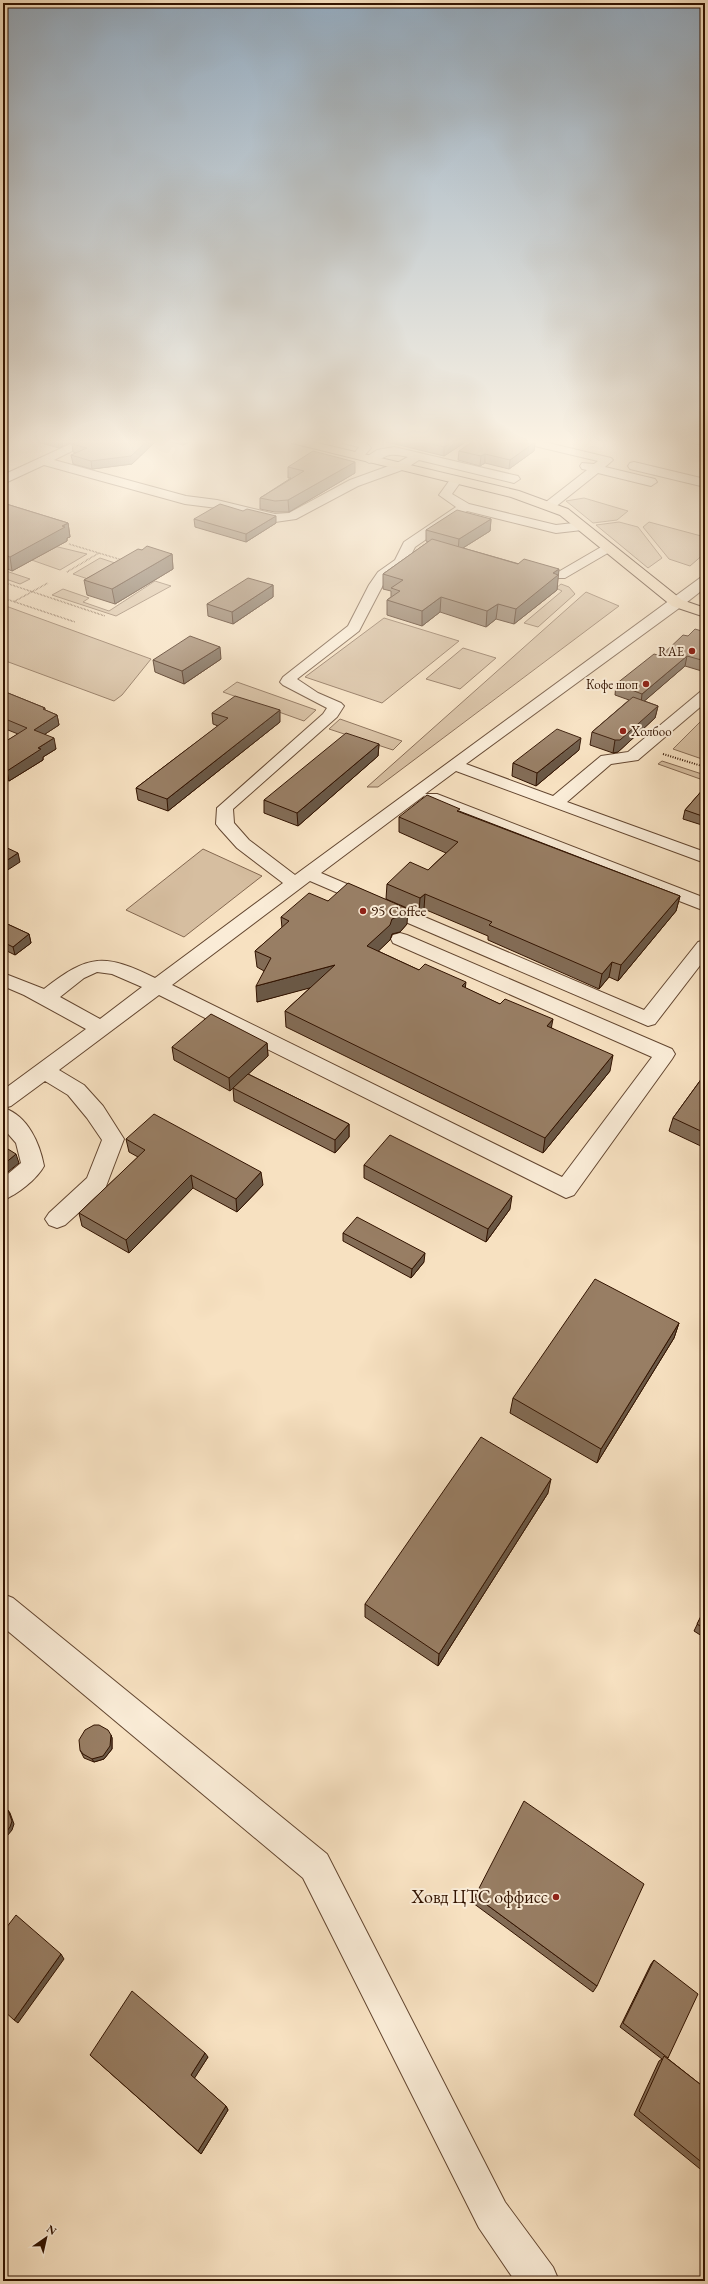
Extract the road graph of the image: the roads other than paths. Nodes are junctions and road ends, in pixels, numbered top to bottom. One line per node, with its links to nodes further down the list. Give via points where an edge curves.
1 (608, 547): 6 (main road)
2 (408, 548): 13 (street, via 400,562 383,575 376,585 354,628 290,677 288,682 336,706 329,717 225,808 225,824 244,844)
3 (607, 548): 4 (street)
4 (560, 575)
5 (705, 581): 6 (street)
6 (677, 603): 7 (main road); 9 (street)
7 (705, 613)
8 (705, 695): 11 (street, via 632,757 607,759)
9 (454, 765): 10 (street); 11 (street)
10 (417, 793): 13 (street); 14 (street)
11 (556, 803): 12 (street)
12 (705, 858)
13 (302, 879): 16 (street, via 648,1019); 18 (street)
14 (705, 905)
15 (400, 939): 18 (street, via 665,1054 566,1189)
16 (705, 946)
17 (3, 979): 19 (street)
18 (159, 987): 19 (street, via 104,965 89,968); 20 (street)
19 (45, 998): 20 (street)
20 (100, 1028): 21 (street)
21 (44, 1070): 22 (street); 25 (street, via 76,1090 113,1139 97,1183)
22 (3, 1101)
23 (3, 1116): 24 (street, via 21,1131 30,1148 33,1166)
24 (3, 1191)
25 (57, 1219)
26 (3, 1608): 27 (street, via 315,1866 492,2215)
27 (539, 2281)

